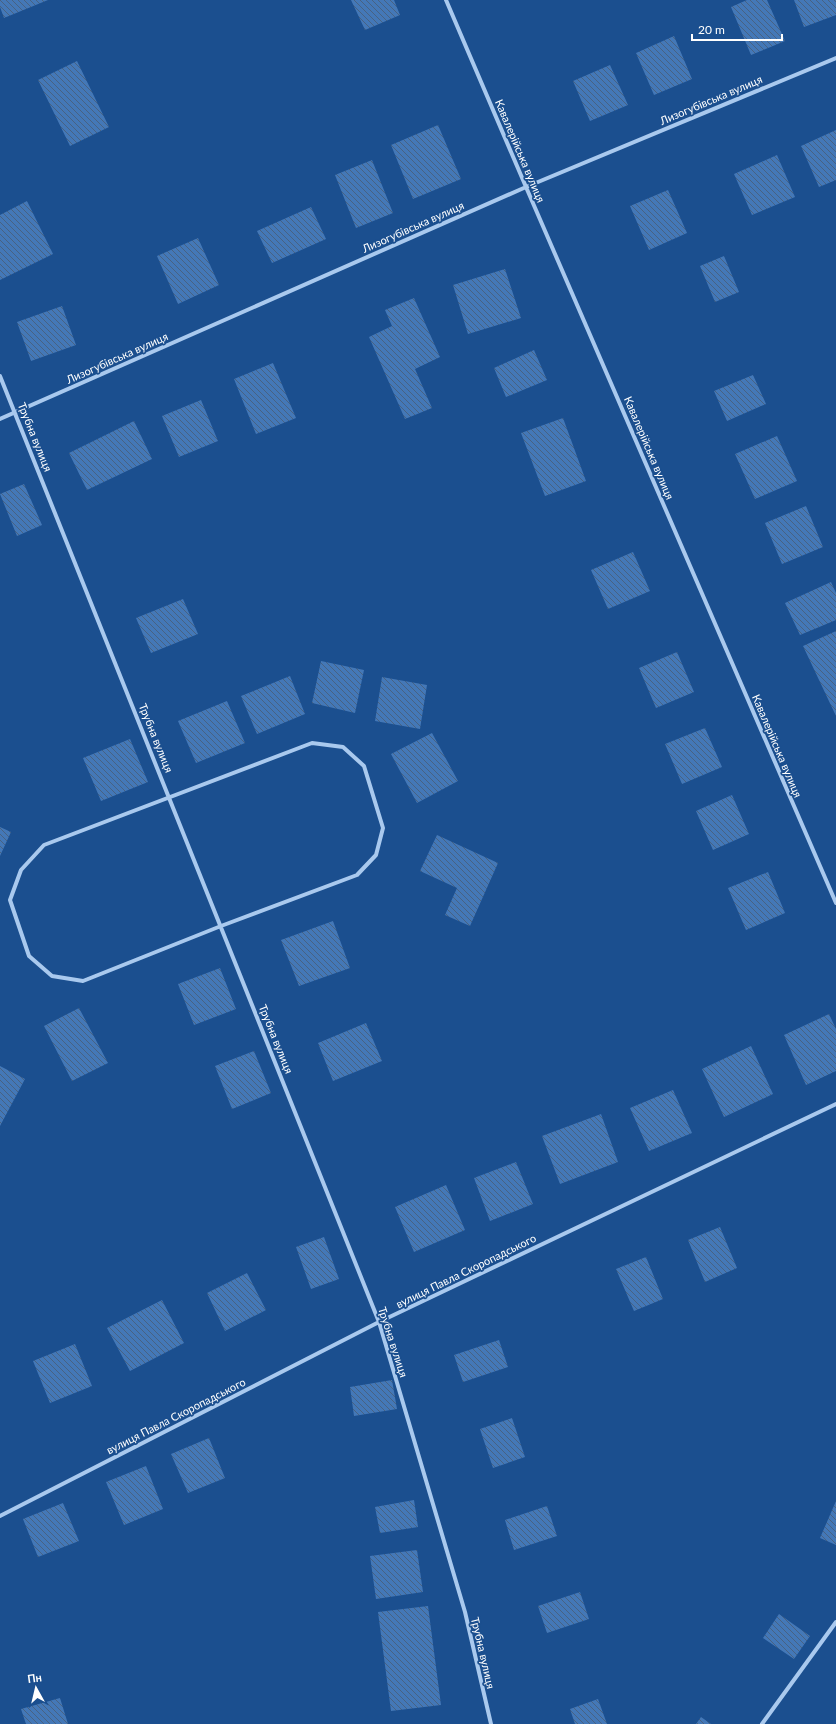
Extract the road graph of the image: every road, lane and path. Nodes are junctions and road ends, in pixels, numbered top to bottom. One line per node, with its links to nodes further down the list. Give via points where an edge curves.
1 (446, 0): 3 (street, Кавалерійська вулиця)
2 (836, 58): 3 (street, Лизогубівська вулиця)
3 (526, 187): 5 (street, Лизогубівська вулиця); 8 (street, Кавалерійська вулиця)
4 (0, 376): 5 (street, Трубна вулиця)
5 (16, 412): 6 (street, Лизогубівська вулиця); 7 (street, Трубна вулиця)
6 (0, 419)
7 (169, 797): 9 (street, Трубна вулиця); 9 (street, via 44,845 21,870 10,900 29,956 52,976 83,981); 9 (street, via 312,743 343,747 364,766 383,828 376,855 357,875)
8 (836, 903)
9 (221, 926): 11 (street, Трубна вулиця)
10 (836, 1104): 11 (street, вулиця Павла Скоропадського)
11 (379, 1322): 12 (street, вулиця Павла Скоропадського); 14 (street, Трубна вулиця, via 464,1612)
12 (0, 1516)
13 (836, 1622): 15 (street)
14 (491, 1724)
15 (762, 1724)

